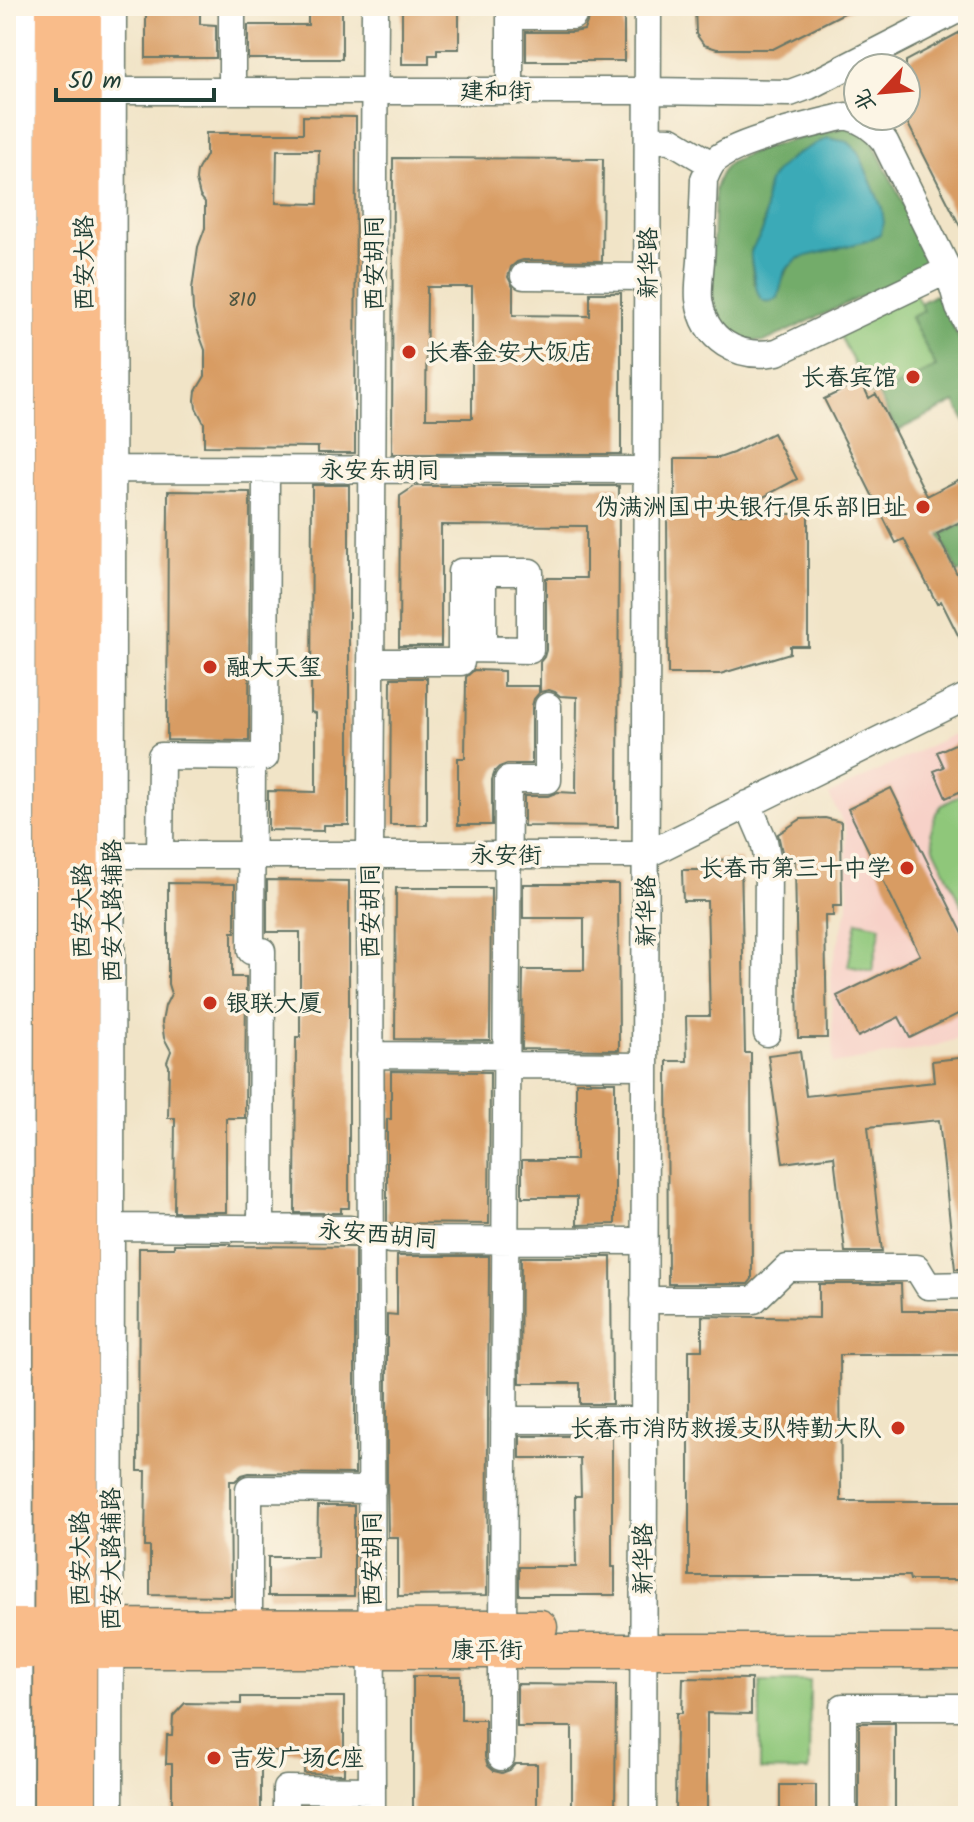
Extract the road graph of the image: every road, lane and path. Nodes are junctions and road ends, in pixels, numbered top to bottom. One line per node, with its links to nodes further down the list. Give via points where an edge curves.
1 (23, 6): 10 (street, 西安大路辅路)
2 (53, 6): 10 (main road, 西安大路)
3 (84, 6): 10 (main road, 西安大路)
4 (113, 6): 10 (street, 西安大路辅路)
5 (232, 6): 11 (street)
6 (375, 6): 12 (street, 西安胡同)
7 (573, 6): 13 (street, via 573,16 510,16)
8 (648, 6): 14 (street, 新华路)
9 (965, 6): 14 (street, 建和街, via 790,93)
10 (56, 91): 11 (street, 建和街); 21 (street, 西安大路辅路); 31 (main road, 西安大路); 31 (street, 西安大路辅路)
11 (232, 91): 12 (street, 建和街)
12 (375, 91): 13 (street, 建和街); 23 (street, 西安胡同)
13 (510, 91): 14 (street, 建和街)
14 (649, 91): 15 (street, 新华路)
15 (649, 139): 16 (street, via 671,140); 19 (street, 新华路)
16 (711, 164): 17 (street, via 739,146 846,116 858,118 885,142); 17 (street, via 704,179 699,299 717,338 732,349 777,352)
17 (948, 270): 20 (street)
18 (524, 276): 19 (street)
19 (648, 277): 24 (street, 新华路)
20 (968, 325)
21 (112, 469): 22 (street, 永安东胡同); 31 (street, 西安大路辅路)
22 (266, 469): 23 (street, 永安东胡同); 29 (street, via 265,757)
23 (372, 470): 24 (street, 永安东胡同); 26 (street, 西安胡同)
24 (647, 470): 36 (street, 新华路)
25 (472, 649): 25 (street, via 483,572 530,572 530,650); 26 (street, via 461,662)
26 (371, 662): 34 (street, 西安胡同)
27 (968, 696): 30 (street, 永安街)
28 (548, 706): 35 (street, via 548,780 508,780)
29 (252, 757): 32 (street, via 161,756); 33 (street)
30 (748, 804): 36 (street, 永安街); 37 (street, via 768,862)
31 (54, 855): 32 (street, 永安街); 41 (street, 西安大路辅路); 42 (street, 西安大路辅路); 56 (main road, 西安大路)
32 (160, 855): 33 (street, 永安街)
33 (251, 855): 34 (street, 永安街); 43 (street, via 251,951 262,951)
34 (370, 855): 35 (street, 永安街); 38 (street, 西安胡同)
35 (507, 855): 36 (street, 永安街); 39 (street)
36 (646, 855): 40 (street, 新华路)
37 (767, 1033)
38 (370, 1055): 39 (street); 44 (street, 西安胡同)
39 (506, 1061): 40 (street); 45 (street)
40 (645, 1066): 46 (street, 新华路)
41 (111, 1227): 43 (street, 永安西胡同); 56 (street, 西安大路辅路)
42 (13, 1228): 56 (street, 西安大路辅路)
43 (261, 1228): 44 (street, 永安西胡同)
44 (371, 1234): 45 (street, 永安西胡同, via 390,1240); 51 (street, 西安胡同)
45 (504, 1241): 46 (street, 永安西胡同); 49 (street)
46 (644, 1241): 48 (street, 新华路)
47 (968, 1285): 48 (street, via 928,1286 917,1268 787,1268 754,1300)
48 (644, 1300): 50 (street, 新华路)
49 (504, 1420): 50 (street); 54 (street)
50 (644, 1420): 55 (street, 新华路)
51 (372, 1490): 52 (street, via 249,1489); 57 (street, 西安胡同)
52 (249, 1626): 56 (main road, 康平街); 57 (main road, 康平街)
53 (968, 1627): 55 (main road, 康平街)
54 (502, 1638): 55 (main road, 康平街); 57 (main road, 康平街); 60 (street)
55 (643, 1638): 58 (main road, 康平街); 68 (street, 新华路)
56 (53, 1639): 57 (main road, 康平街); 62 (street, 西安大路辅路); 63 (main road, 西安大路); 64 (main road, 西安大路); 65 (street, 西安大路辅路)
57 (372, 1639): 61 (street, 西安胡同)
58 (968, 1651)
59 (968, 1707): 69 (street, via 843,1707)
60 (501, 1757)
61 (372, 1790): 66 (street, via 286,1789); 67 (street, 西安胡同)
62 (19, 1816)
63 (51, 1816)
64 (79, 1816)
65 (110, 1816)
66 (286, 1816)
67 (372, 1816)
68 (643, 1816)
69 (843, 1816)

